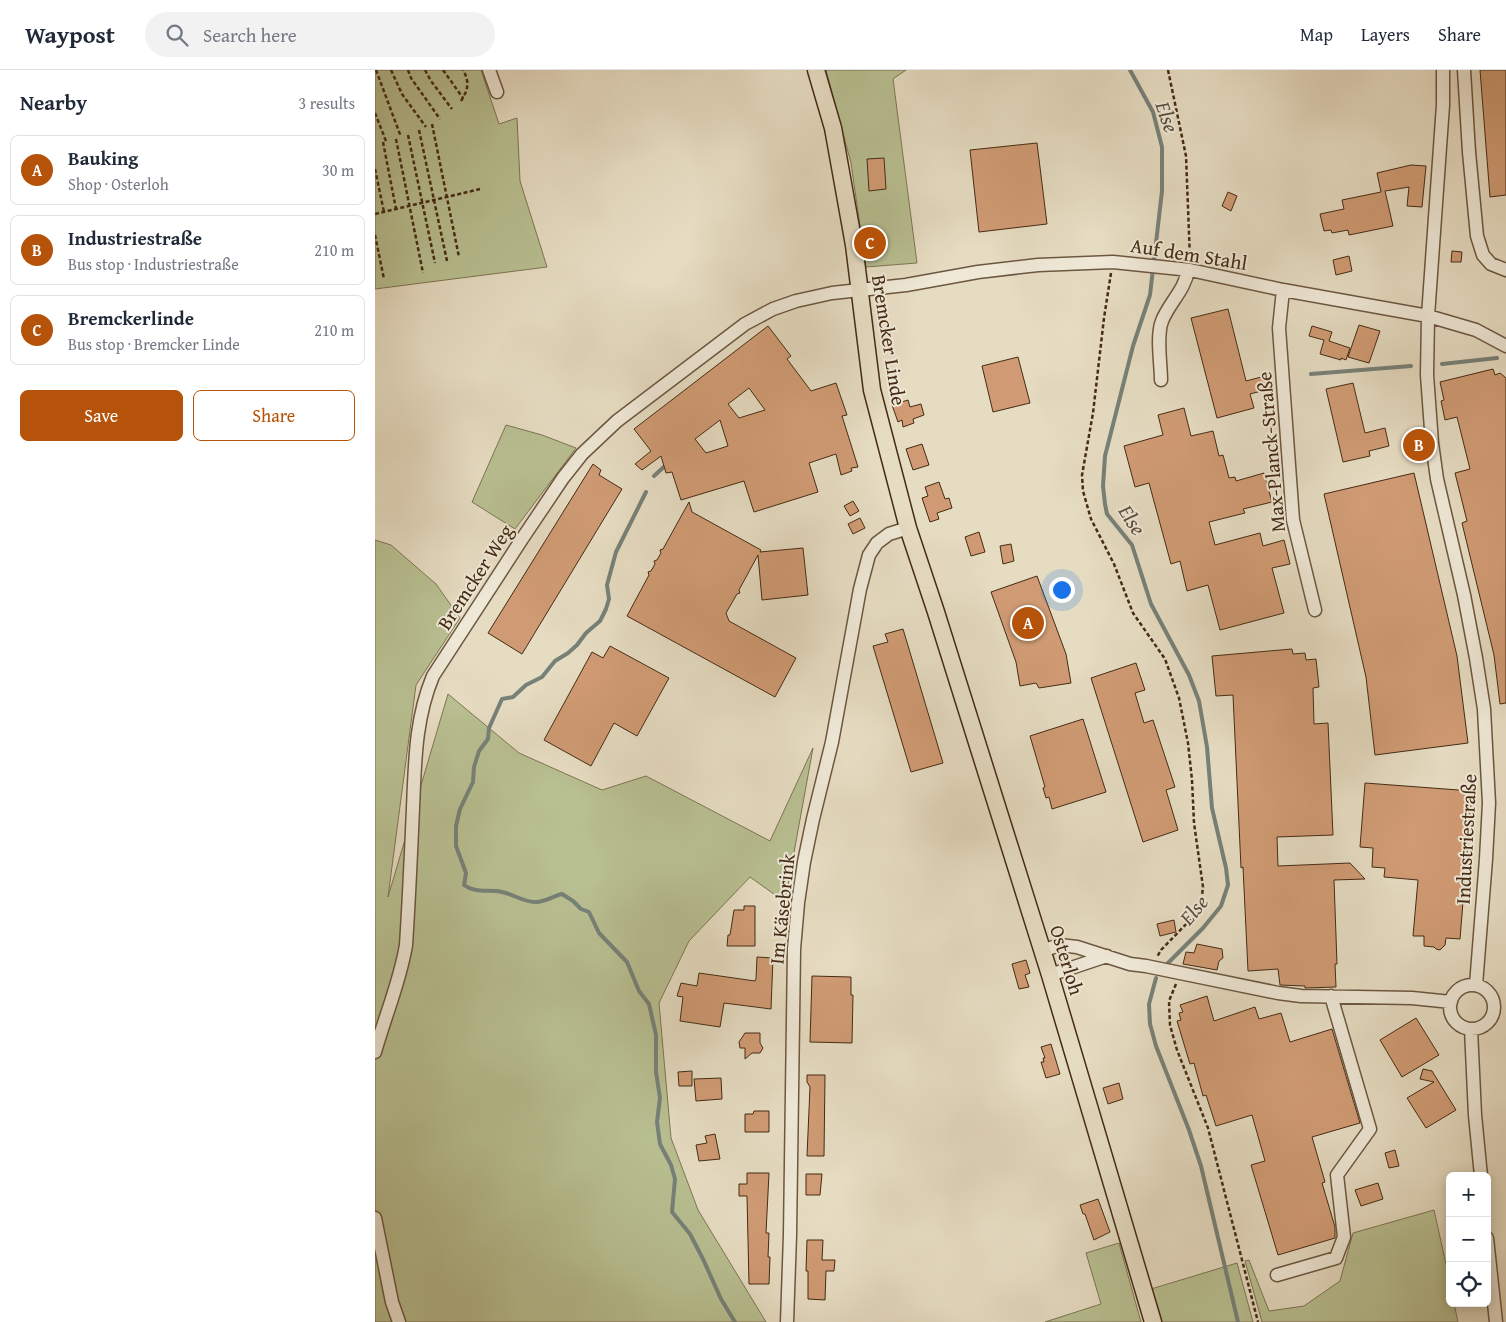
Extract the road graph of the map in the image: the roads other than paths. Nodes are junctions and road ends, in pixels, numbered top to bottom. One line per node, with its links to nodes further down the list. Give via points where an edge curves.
1 (489, 70): 5 (street)
2 (816, 70): 9 (main road, Bremcker Linde, via 833,128)
3 (1443, 70): 10 (street, Industriestraße)
4 (1464, 70): 7 (street, via 1477,236 1483,254 1491,264)
5 (497, 92)
6 (1189, 270): 8 (street, Auf dem Stahl); 9 (street, Auf dem Stahl, via 1113,262 1038,265); 12 (street, via 1186,281 1161,322)
7 (1506, 270)
8 (1283, 290): 10 (street, Auf dem Stahl); 14 (street, Max-Planck-Straße, via 1279,328 1293,520)
9 (859, 291): 13 (main road, Bremcker Linde, via 872,390); 25 (street, Bremcker Weg, via 833,293 796,302 773,309 745,324 602,434 563,478 433,676 424,697 417,740 406,946)
10 (1428, 316): 11 (street, Auf dem Stahl, via 1476,330); 19 (street, Industriestraße, via 1427,374 1437,479 1464,595 1484,709 1489,804)
11 (1506, 346)
12 (1161, 380)
13 (908, 528): 15 (main road, Bremcker Linde); 31 (street, Im Käsebrink, via 889,534 877,543 869,556 798,903 794,949)
14 (1315, 610)
15 (936, 612): 16 (main road, Osterloh)
16 (1042, 951): 17 (street, via 1059,945); 18 (main road, Osterloh)
17 (1107, 956): 18 (street); 20 (street, via 1130,964 1278,993)
18 (1050, 975): 32 (main road, Osterloh)
19 (1476, 985): 21 (street, via 1460,988); 22 (street, via 1493,998)
20 (1331, 996): 21 (street); 29 (street, via 1370,1129 1337,1175 1344,1237 1336,1258)
21 (1451, 1002): 24 (street, via 1455,1020)
22 (1493, 1012): 23 (street); 24 (street, via 1485,1025)
23 (1506, 1017)
24 (1471, 1029): 26 (street)
25 (375, 1052)
26 (1481, 1172)
27 (375, 1218): 30 (street)
28 (1490, 1262): 33 (street)
29 (1277, 1275)
30 (399, 1322)
31 (787, 1322)
32 (1153, 1322)
33 (1496, 1322)

